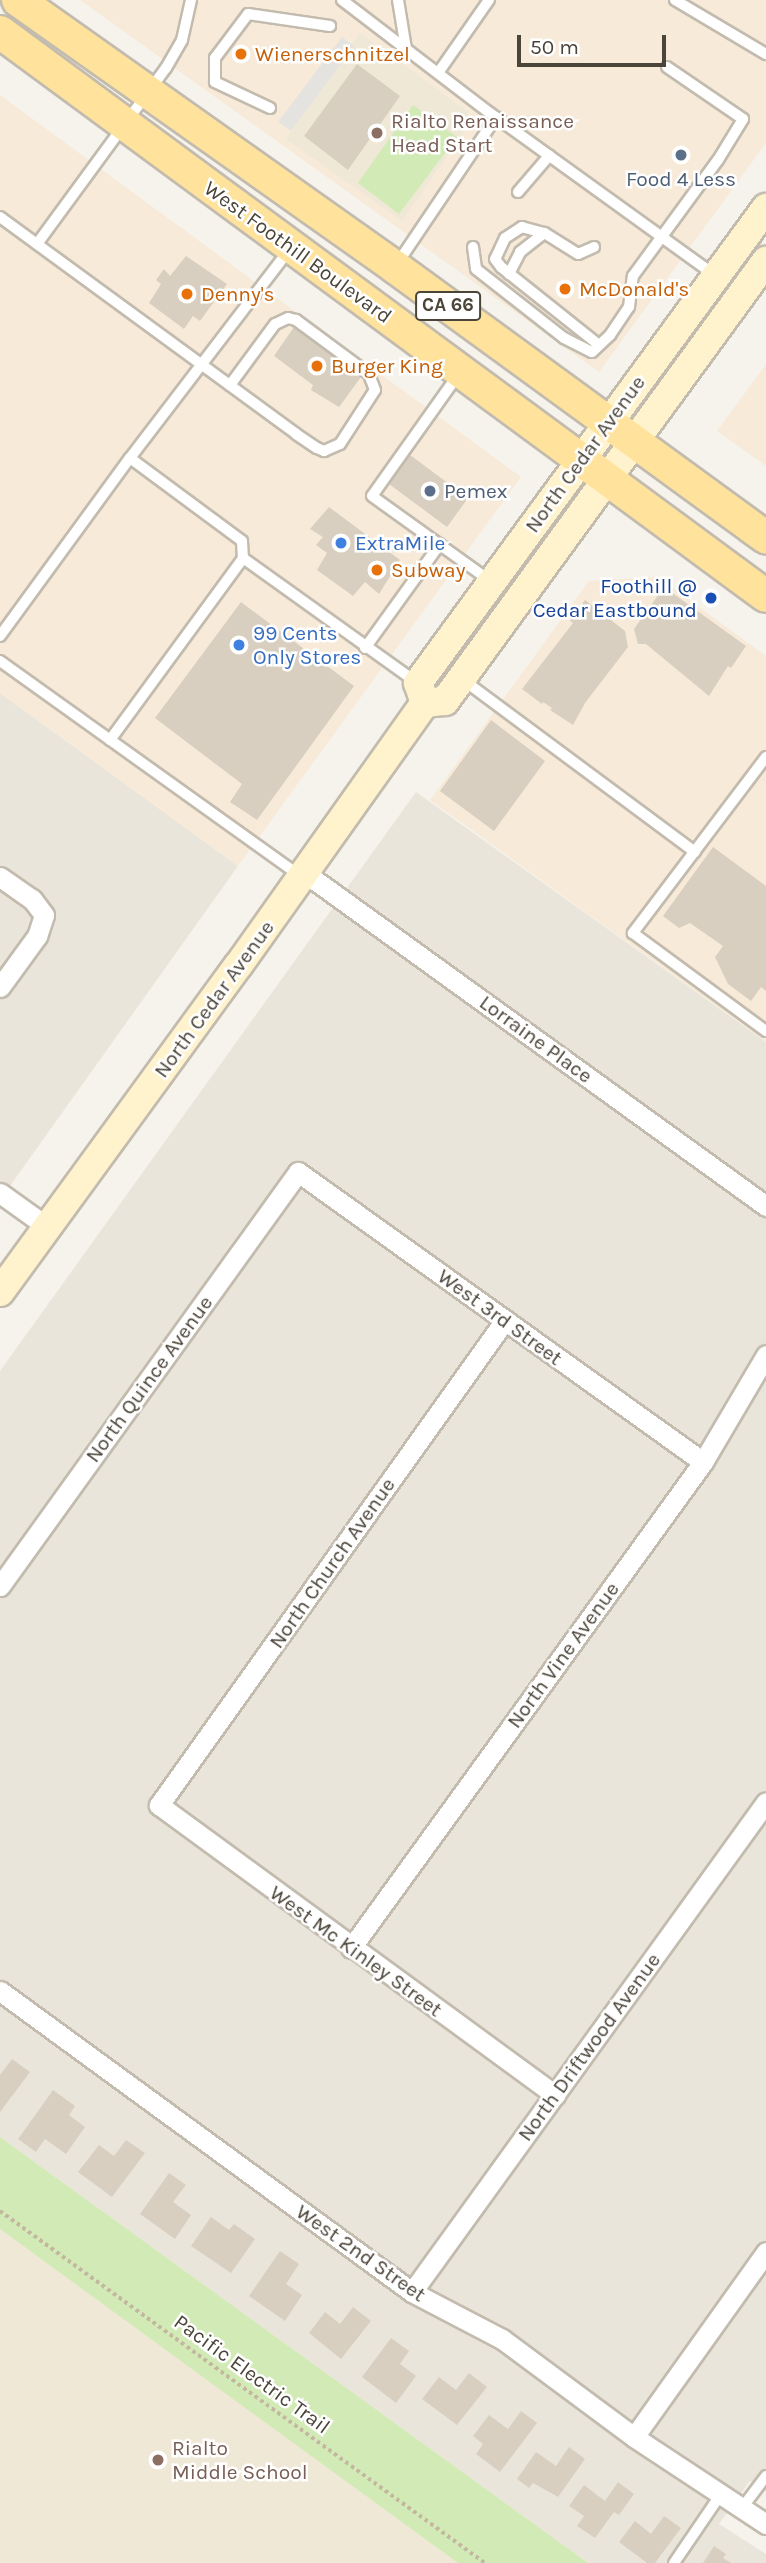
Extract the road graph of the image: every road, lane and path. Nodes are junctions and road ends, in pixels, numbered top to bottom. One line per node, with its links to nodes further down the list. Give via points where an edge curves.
1 (18, 0): 13 (main road, West Foothill Boulevard / CA 66)
2 (191, 0): 13 (lane, via 183,40)
3 (342, 0): 9 (lane)
4 (398, 0): 9 (lane)
5 (489, 0): 12 (lane)
6 (675, 0): 10 (lane)
7 (330, 26): 14 (lane, via 248,14 215,58 215,82)
8 (0, 32): 16 (main road, West Foothill Boulevard)
9 (406, 49): 12 (lane)
10 (766, 54)
11 (667, 67): 22 (lane, via 743,119)
12 (438, 73): 15 (lane)
13 (149, 92): 16 (lane); 28 (main road, West Foothill Boulevard / CA 66)
14 (270, 108)
15 (496, 117): 17 (lane); 28 (lane)
16 (126, 125): 23 (lane); 24 (main road, West Foothill Boulevard)
17 (549, 156): 18 (lane); 22 (lane)
18 (518, 192)
19 (766, 208): 30 (main road, North Cedar Avenue)
20 (0, 217): 23 (lane)
21 (544, 233): 26 (lane, via 578,254); 29 (lane, via 520,252); 29 (lane, via 522,227 505,238 495,259)
22 (661, 236): 30 (lane); 31 (lane, via 633,276 629,307)
23 (37, 244): 32 (lane)
24 (292, 247): 32 (lane); 33 (main road, West Foothill Boulevard)
25 (473, 247): 31 (lane, via 476,270 564,338 592,352)
26 (594, 247)
27 (766, 261): 36 (main road, North Cedar Avenue)
28 (395, 267): 35 (main road, West Foothill Boulevard / CA 66)
29 (509, 274): 31 (lane)
30 (716, 276): 35 (main road, North Cedar Avenue)
31 (599, 345)
32 (201, 363): 34 (lane); 37 (lane)
33 (460, 371): 38 (main road, West Foothill Boulevard); 41 (lane, via 372,496)
34 (230, 385): 34 (lane, via 324,451 340,444 374,395 369,374 296,320 282,318)
35 (607, 423): 36 (main road, West Foothill Boulevard / CA 66); 38 (main road, North Cedar Avenue)
36 (634, 443): 39 (main road, North Cedar Avenue); 40 (main road, West Foothill Boulevard / CA 66)
37 (130, 458): 42 (lane, via 242,541); 45 (lane)
38 (580, 460): 39 (main road, West Foothill Boulevard); 43 (main road, North Cedar Avenue)
39 (607, 480): 44 (main road, West Foothill Boulevard); 48 (main road, North Cedar Avenue)
40 (766, 538)
41 (440, 544): 43 (lane); 46 (lane)
42 (243, 558): 46 (lane); 50 (lane)
43 (491, 582): 49 (main road, North Cedar Avenue)
44 (766, 596)
45 (0, 636)
46 (365, 648): 49 (lane)
47 (0, 661): 50 (lane)
48 (461, 679): 49 (main road, North Cedar Avenue, via 445,701); 52 (lane)
49 (421, 693): 53 (main road, North Cedar Avenue)
50 (110, 740): 53 (lane)
51 (766, 757): 52 (lane)
52 (695, 852): 56 (lane, via 633,933)
53 (304, 875): 59 (street, Lorraine Place); 60 (main road, North Cedar Avenue)
54 (0, 877): 55 (street, via 32,899 44,915 37,936)
55 (0, 987)
56 (766, 1031)
57 (298, 1172): 62 (street, West 3rd Street); 65 (street, North Quince Avenue)
58 (0, 1193): 60 (street)
59 (766, 1206)
60 (46, 1226): 61 (main road, North Cedar Avenue)
61 (0, 1292)
62 (505, 1320): 64 (street, West 3rd Street); 67 (street, North Church Avenue)
63 (766, 1355): 64 (street, North Vine Avenue)
64 (703, 1462): 68 (street, North Vine Avenue)
65 (0, 1586)
66 (766, 1802): 70 (street, North Driftwood Avenue)
67 (159, 1805): 68 (street, West Mc Kinley Street)
68 (351, 1948): 70 (street, West Mc Kinley Street)
69 (0, 1991): 73 (street, West 2nd Street)
70 (555, 2095): 73 (street, North Driftwood Avenue)
71 (0, 2211): 79 (path, Pacific Electric Trail)
72 (766, 2252): 74 (street)
73 (412, 2292): 74 (street, West 2nd Street, via 502,2339)
74 (634, 2437): 76 (street, West 2nd Street)
75 (766, 2476): 77 (lane)
76 (721, 2494): 77 (street, West 2nd Street); 80 (lane)
77 (742, 2508): 78 (street, West 2nd Street)
78 (766, 2524)
79 (485, 2563)
80 (674, 2563)

